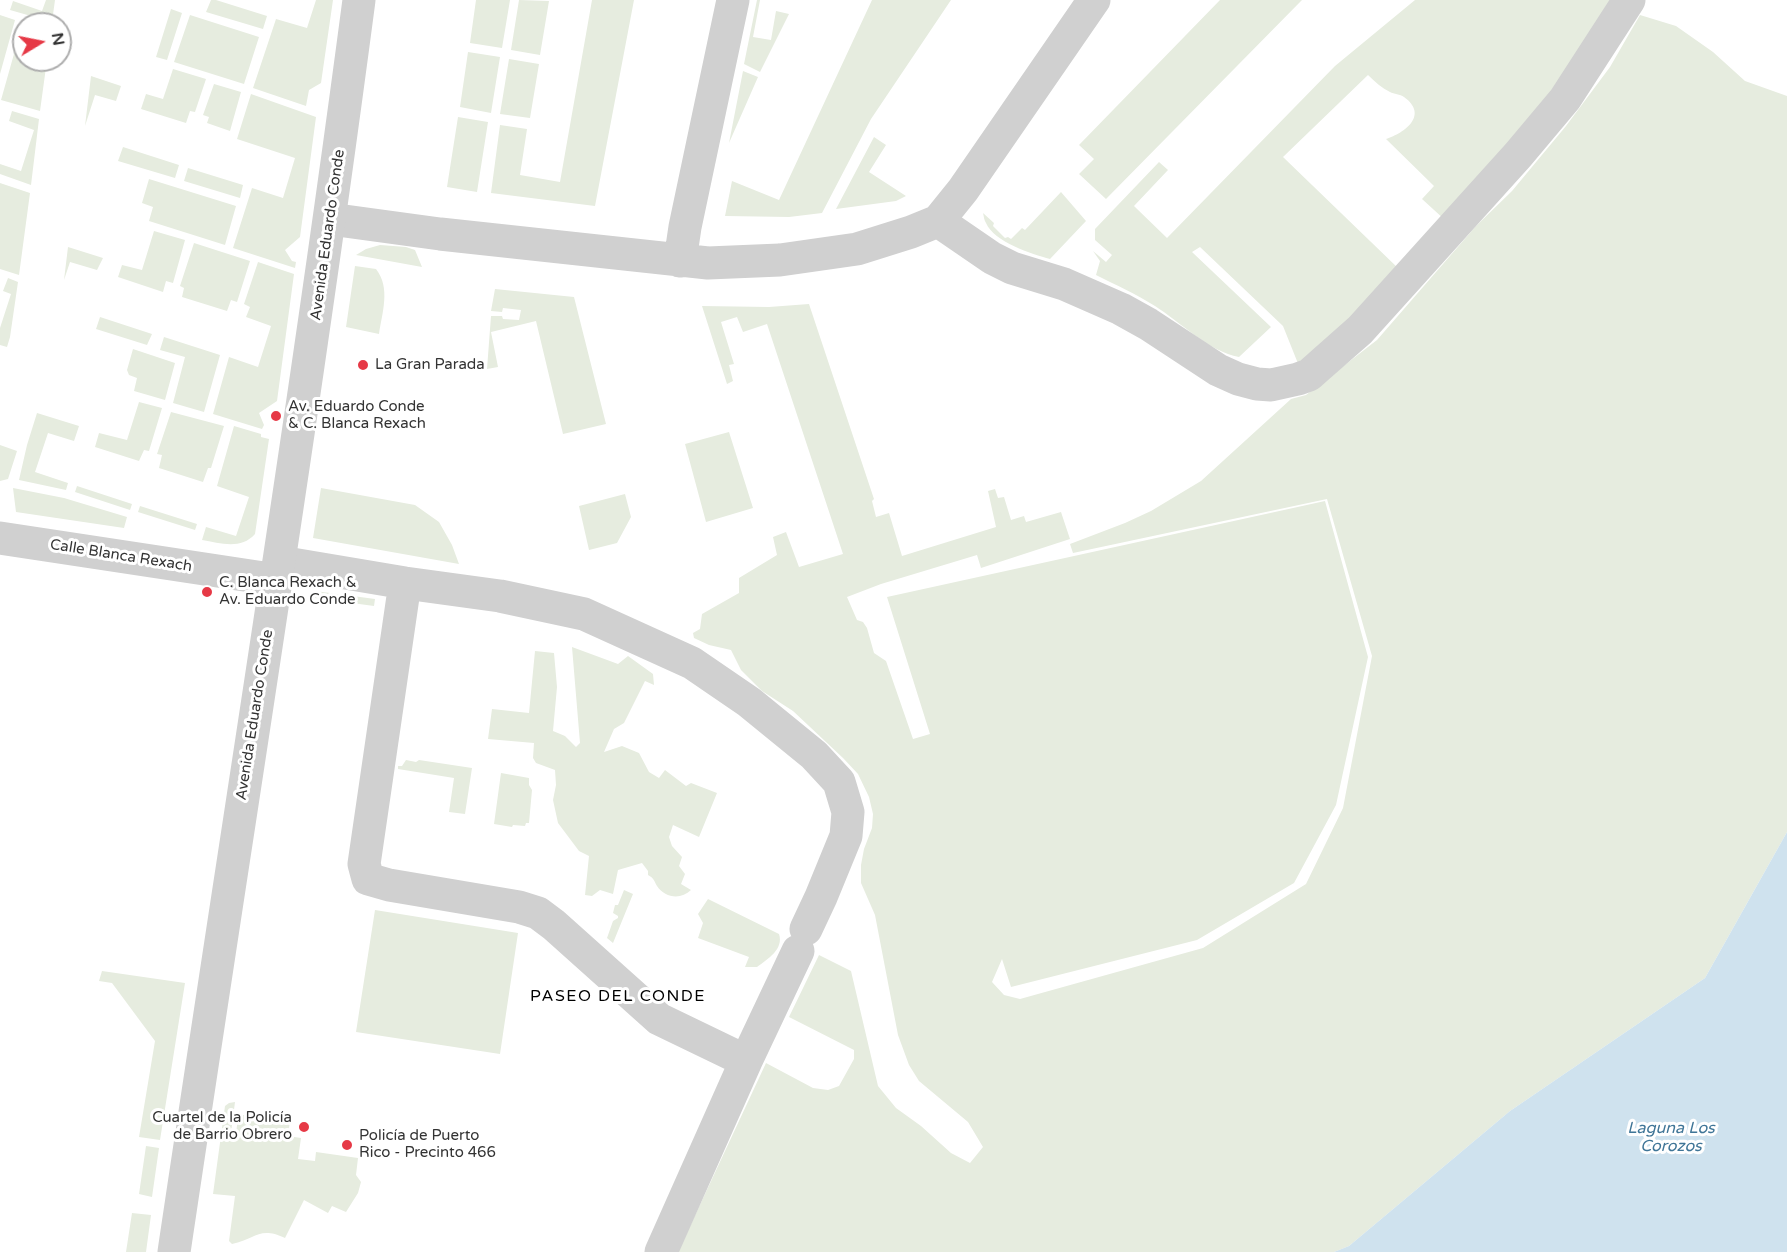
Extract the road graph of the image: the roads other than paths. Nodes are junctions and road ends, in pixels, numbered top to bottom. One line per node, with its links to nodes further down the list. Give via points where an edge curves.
1 (359, 0): 5 (street, Avenida Eduardo Conde)
2 (733, 0): 7 (street)
3 (1094, 0): 6 (street)
4 (1629, 0): 6 (street, via 1565,99 1518,155 1359,330 1309,375 1298,379 1271,385 1238,379 1121,309 992,258)
5 (330, 219): 7 (street); 9 (street, Avenida Eduardo Conde)
6 (938, 221): 7 (street, via 838,253 755,262)
7 (680, 261)
8 (0, 538): 9 (street, Calle Blanca Rexach)
9 (279, 571): 10 (street, Calle Blanca Rexach); 12 (street, Avenida Eduardo Conde)
10 (405, 583): 11 (street, via 364,864 368,879 538,913 659,1019); 11 (street, Calle Blanca Rexach, via 584,614 692,663 814,755 839,782 848,812 846,836)
11 (746, 1061): 13 (street, Calle Blanca Rexach)
12 (174, 1252)
13 (661, 1252)

